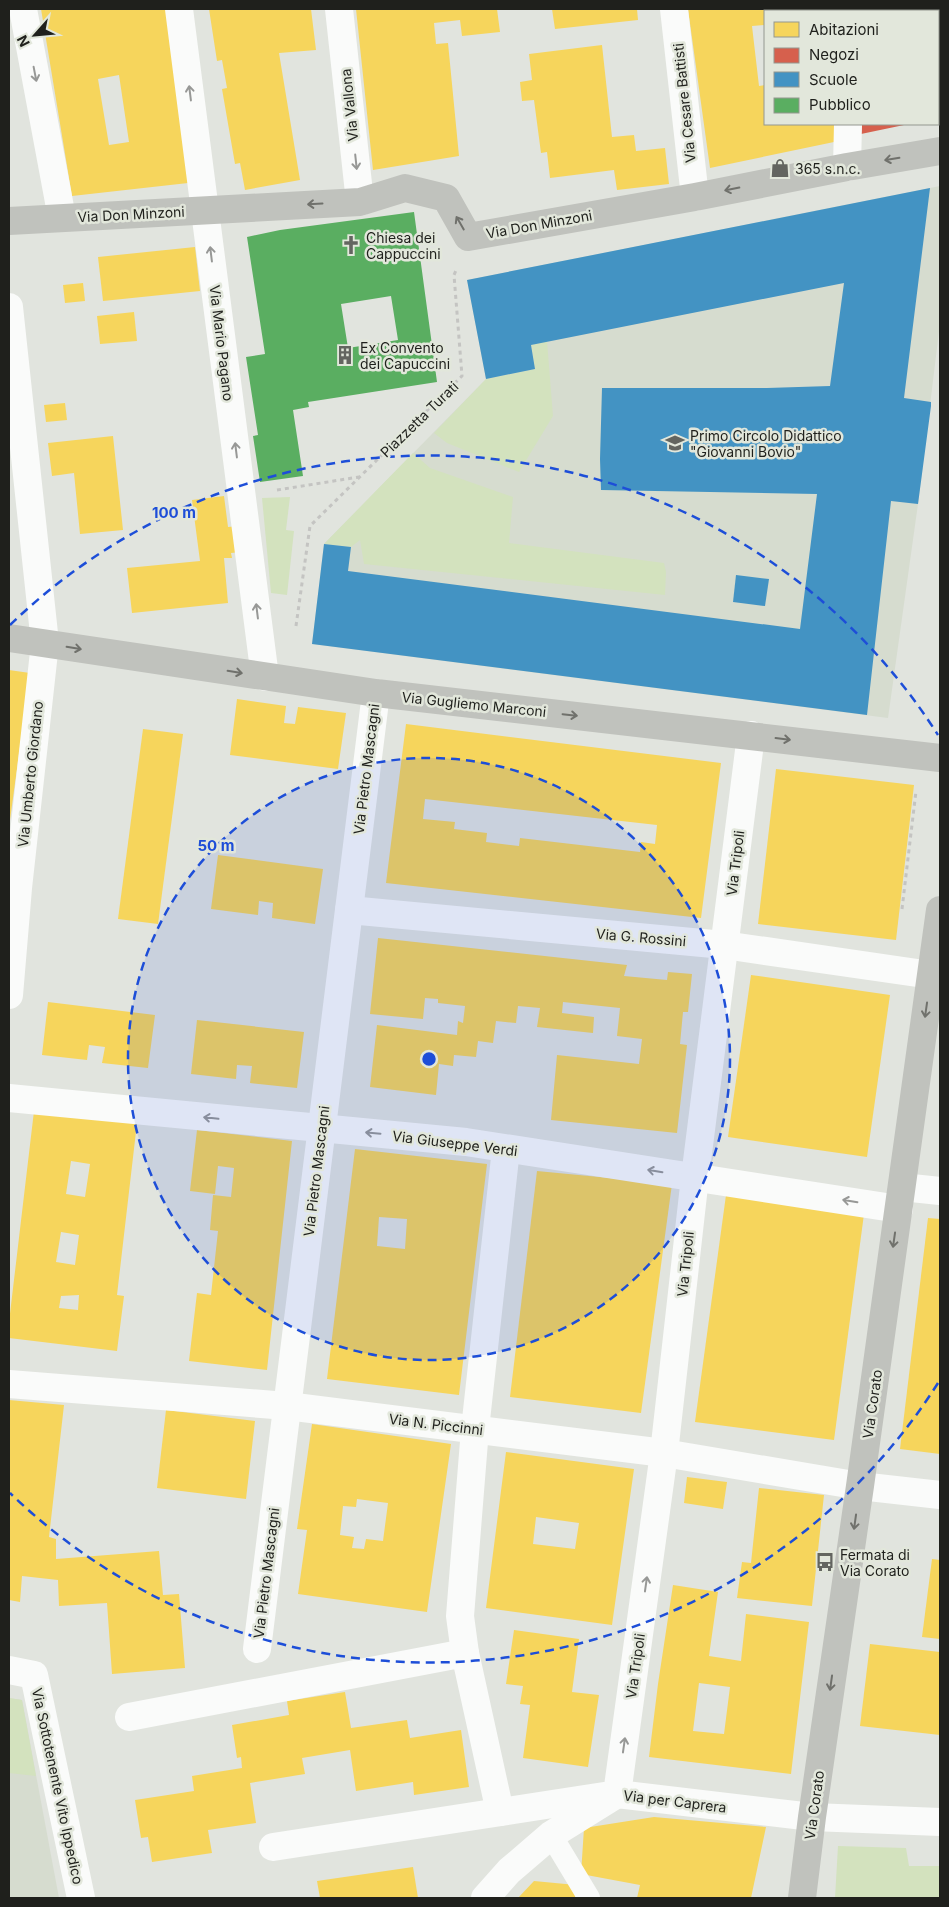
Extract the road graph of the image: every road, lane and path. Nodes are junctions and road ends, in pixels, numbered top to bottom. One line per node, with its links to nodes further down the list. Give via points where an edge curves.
1 (23, 9): 11 (street, one-way to 11)
2 (180, 9): 10 (street, Via Mario Pagano, one-way to 2)
3 (338, 9): 9 (street, Via Vallona, one-way to 9)
4 (674, 9): 8 (street, Via Cesare Battisti)
5 (848, 125): 7 (street)
6 (940, 152): 7 (main road, Via Don Minzoni, one-way to 7)
7 (847, 167): 8 (main road, Via Don Minzoni, one-way to 8)
8 (695, 197): 13 (main road, Via Don Minzoni)
9 (360, 202): 10 (main road, Via Don Minzoni, one-way to 10); 13 (main road, Via Don Minzoni, one-way to 9, via 446,198 405,188)
10 (205, 210): 11 (main road, Via Don Minzoni); 16 (street, Via Mario Pagano, one-way to 10)
11 (62, 218): 12 (main road, Via Don Minzoni)
12 (9, 221)
13 (468, 237): 15 (path, Piazzetta Turati, via 454,275 462,376)
14 (9, 307): 18 (street, Via Umberto Giordano)
15 (359, 477): 16 (path); 19 (path, Piazzetta Turati, via 310,526)
16 (242, 496): 19 (street, Via Mario Pagano, one-way to 16)
17 (9, 638): 18 (main road, Via Gugliemo Marconi)
18 (45, 643): 19 (main road, Via Gugliemo Marconi, one-way to 19); 24 (street, Via Umberto Giordano)
19 (277, 678): 20 (main road, Via Gugliemo Marconi)
20 (376, 693): 21 (main road, Via Gugliemo Marconi, one-way to 21); 25 (street, Via Pietro Mascagni)
21 (751, 735): 22 (main road, Via Gugliemo Marconi, one-way to 22); 27 (street, Via Tripoli)
22 (911, 754): 23 (main road, Via Gugliemo Marconi); 26 (path, via 907,777 917,780 900,924)
23 (940, 758)
24 (13, 887): 29 (street, Via Umberto Giordano)
25 (349, 910): 27 (street, Via G. Rossini); 31 (street, Via Pietro Mascagni)
26 (939, 919): 28 (main road, Via Corato)
27 (724, 945): 28 (street, Via G. Rossini); 33 (street, Via Tripoli)
28 (936, 975): 35 (main road, Via Corato, one-way to 35)
29 (9, 995)
30 (9, 1098): 31 (street, Via Giuseppe Verdi, one-way to 30)
31 (321, 1128): 32 (street, Via Giuseppe Verdi, one-way to 31); 37 (street, Via Pietro Mascagni)
32 (506, 1149): 33 (street, Via Giuseppe Verdi, one-way to 32); 38 (street)
33 (695, 1177): 35 (street, Via Giuseppe Verdi, one-way to 33); 39 (street, Via Tripoli)
34 (940, 1191): 35 (street, Via Giuseppe Verdi)
35 (900, 1198): 40 (main road, Via Corato, one-way to 40)
36 (9, 1384): 37 (street, Via N. Piccinni)
37 (287, 1406): 38 (street, Via N. Piccinni); 42 (street, Via Pietro Mascagni)
38 (475, 1429): 39 (street, Via N. Piccinni); 43 (street, via 460,1616)
39 (664, 1453): 40 (street, Via N. Piccinni); 46 (street, Via Tripoli, one-way to 39)
40 (860, 1486): 41 (street, Via N. Piccinni); 48 (main road, Via Corato, one-way to 48)
41 (940, 1495)
42 (257, 1649)
43 (465, 1653): 45 (street); 47 (street)
44 (22, 1672): 52 (street, Via Sottotenente Vito Ippedico)
45 (129, 1717)
46 (617, 1794): 47 (street); 48 (street, Via per Caprera); 50 (street, Via per Caprera)
47 (500, 1812): 51 (street)
48 (812, 1817): 49 (street, Via per Caprera); 55 (main road, Via Corato)
49 (940, 1822)
50 (551, 1835): 53 (street, Via per Caprera, via 509,1871); 54 (lane)
51 (273, 1847)
52 (81, 1898)
53 (485, 1898)
54 (589, 1898)
55 (802, 1898)

